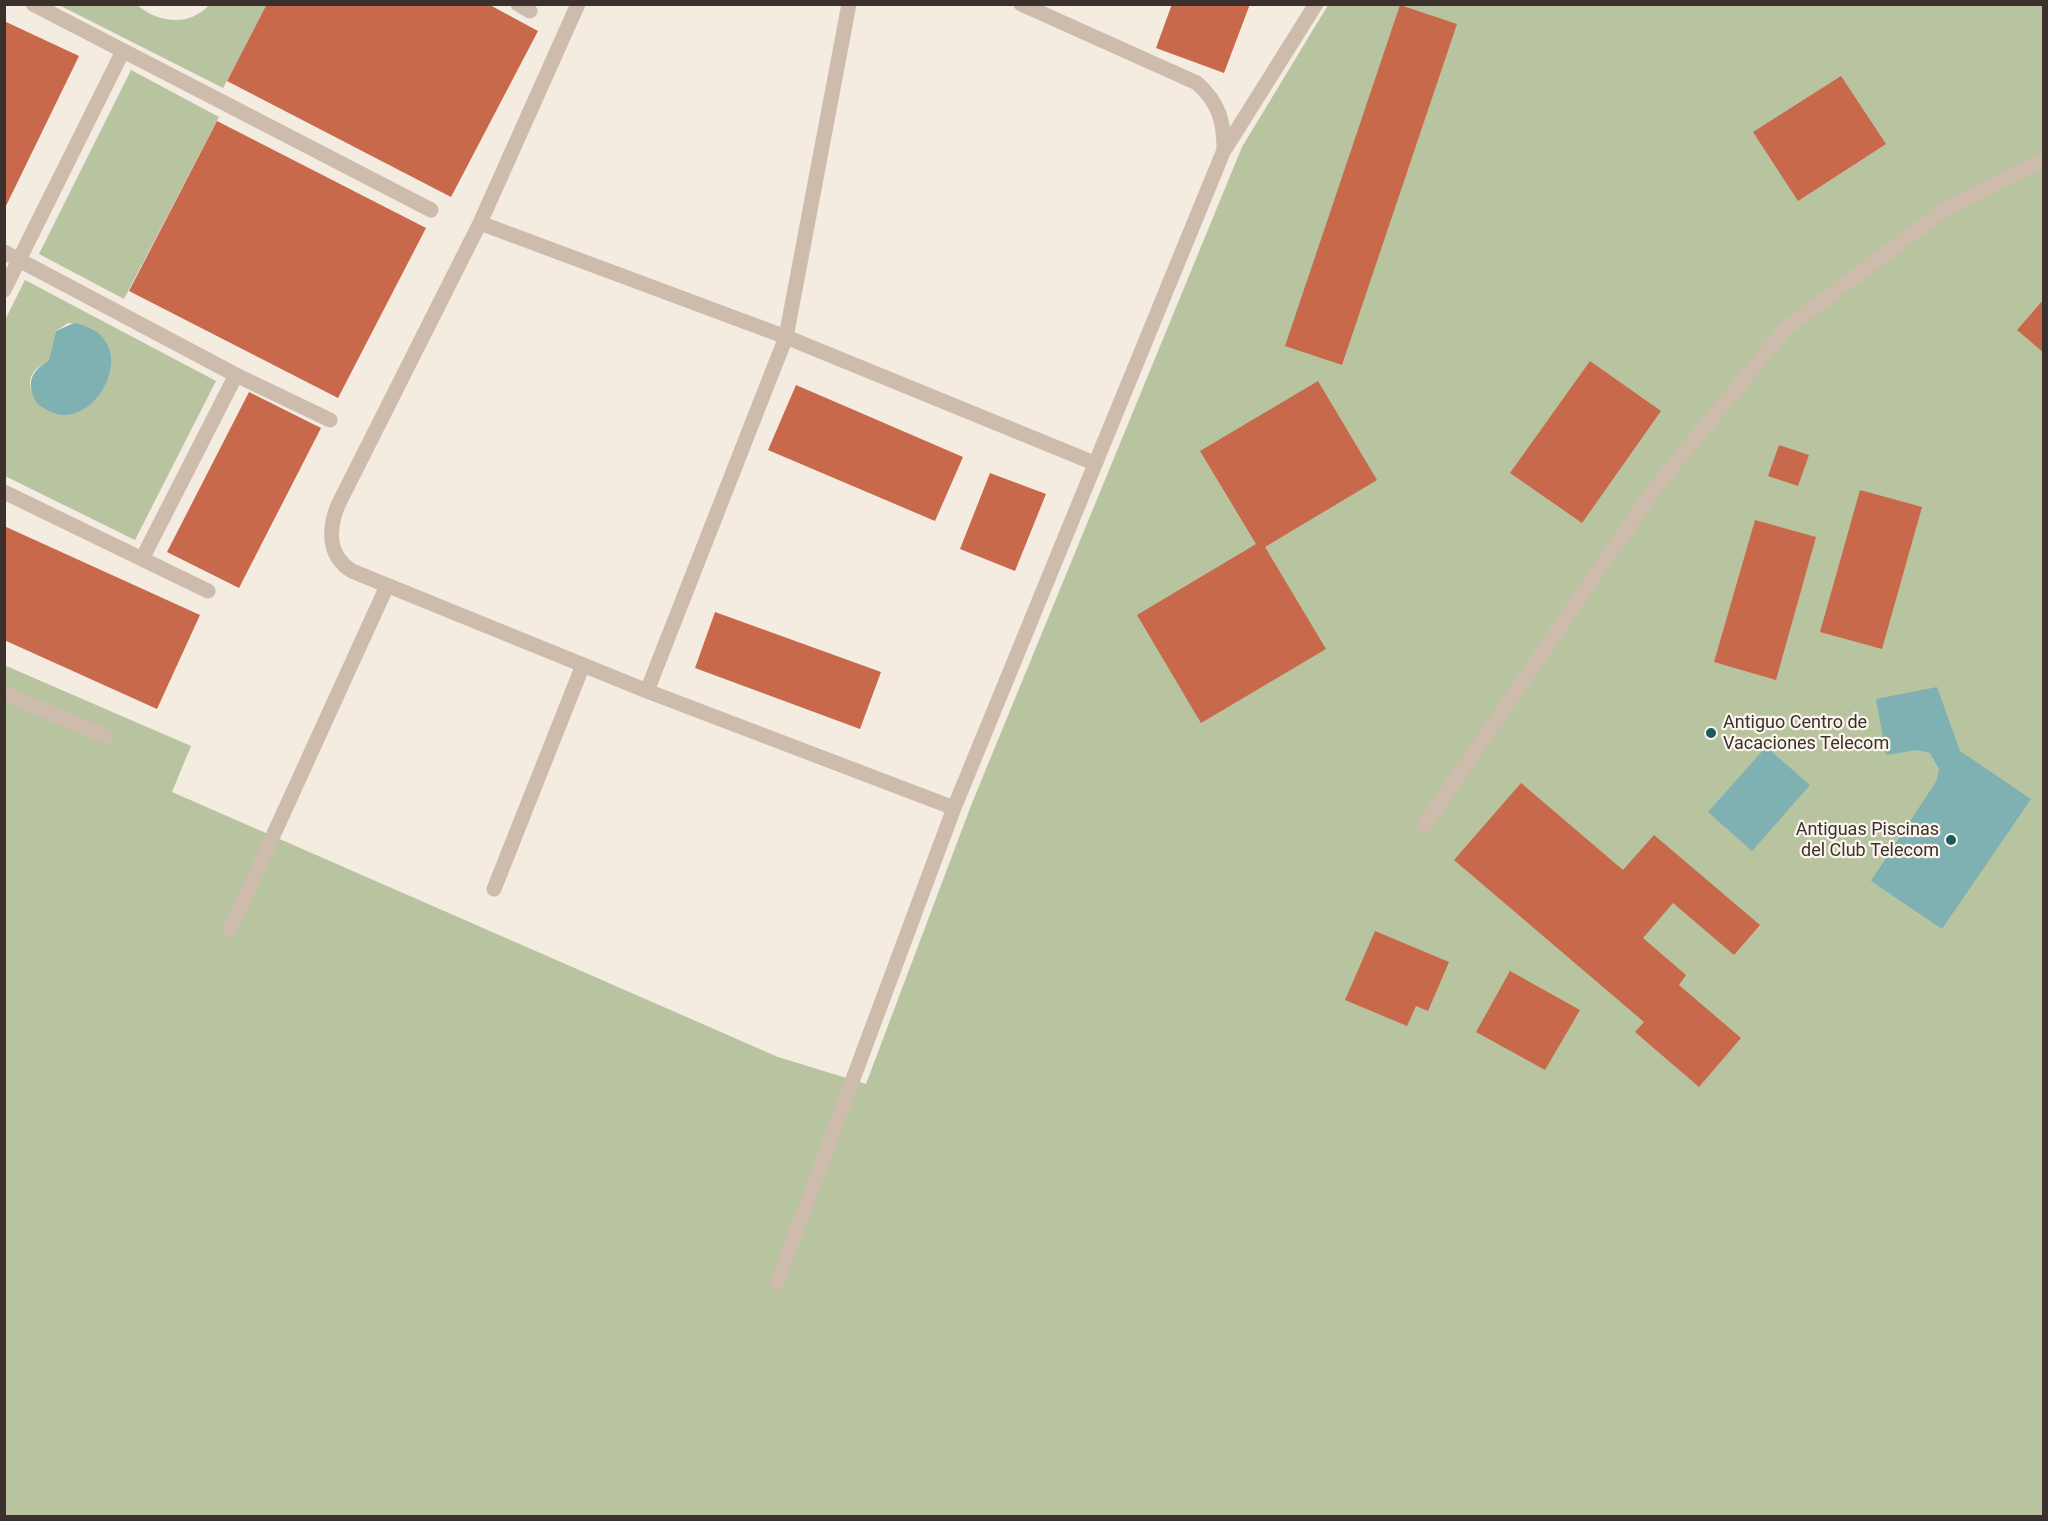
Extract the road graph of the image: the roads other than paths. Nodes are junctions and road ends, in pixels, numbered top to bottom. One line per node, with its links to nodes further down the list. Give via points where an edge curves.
1 (33, 4): 6 (street)
2 (578, 4): 10 (street)
3 (849, 4): 14 (street)
4 (1021, 4): 7 (street, via 1197,83 1219,107)
5 (1316, 4): 7 (street)
6 (123, 51): 9 (street); 12 (street)
7 (1224, 150): 17 (street)
8 (2043, 159): 27 (street, via 1944,210 1786,328 1654,489)
9 (431, 210)
10 (480, 223): 14 (street); 20 (street, via 332,519 337,558 352,571)
11 (4, 252): 12 (street)
12 (20, 260): 13 (street); 15 (street)
13 (4, 290)
14 (786, 337): 17 (street); 23 (street)
15 (236, 375): 16 (street); 19 (street)
16 (330, 420)
17 (1094, 463): 26 (street)
18 (4, 492): 19 (street)
19 (142, 559): 21 (street)
20 (387, 585): 22 (street); 29 (street)
21 (208, 591)
22 (583, 665): 23 (street); 28 (street)
23 (647, 691): 26 (street)
24 (4, 693): 25 (street)
25 (107, 737)
26 (954, 808): 30 (street)
27 (1424, 826)
28 (494, 889)
29 (230, 930)
30 (777, 1283)

